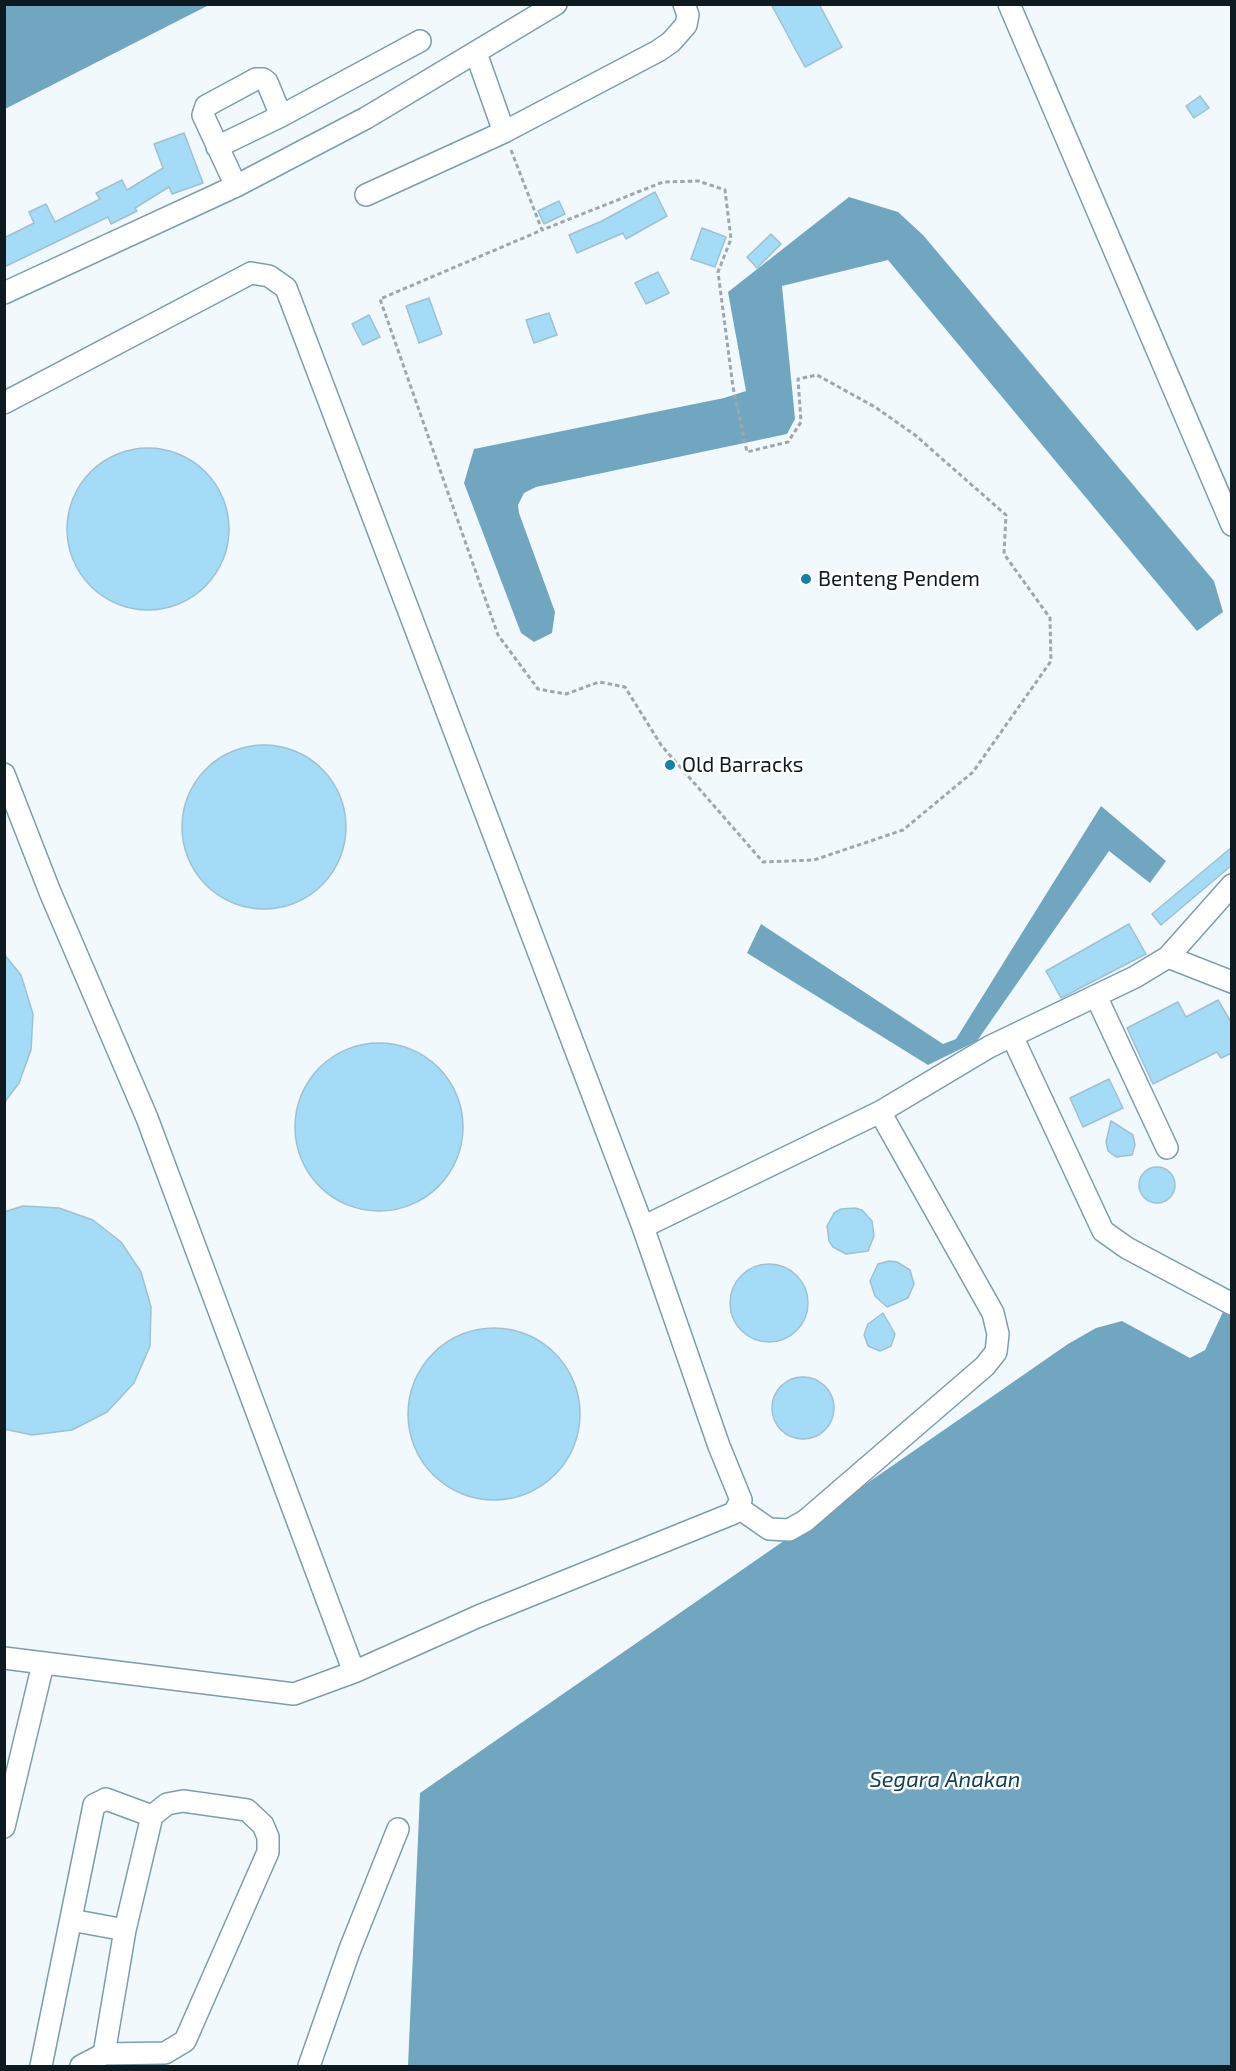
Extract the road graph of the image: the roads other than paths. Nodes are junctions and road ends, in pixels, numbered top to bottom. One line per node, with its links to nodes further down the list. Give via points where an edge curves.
1 (556, 4): 5 (street)
2 (684, 4): 7 (street, via 686,25 671,42)
3 (1010, 4): 13 (street)
4 (420, 41): 6 (street)
5 (476, 52): 7 (street); 9 (street, via 366,118)
6 (281, 116): 8 (street); 8 (street, via 267,82 256,79 204,109)
7 (504, 132): 10 (street)
8 (217, 147): 9 (street)
9 (236, 186): 11 (street)
10 (366, 195)
11 (4, 293)
12 (4, 403): 22 (street, via 251,273 269,276 286,288)
13 (1232, 525)
14 (4, 774): 27 (street, via 147,1118)
15 (1232, 885): 16 (street)
16 (1168, 957): 17 (street); 18 (street)
17 (1232, 982)
18 (1096, 996): 19 (street); 21 (street)
19 (1012, 1036): 20 (street); 23 (street, via 1103,1231)
20 (880, 1112): 22 (street); 24 (street, via 993,1313 998,1334 996,1352 985,1366 805,1521 789,1530 769,1529)
21 (1167, 1148)
22 (643, 1227): 24 (street, via 741,1500)
23 (1232, 1304)
24 (739, 1509): 27 (street)
25 (4, 1658): 26 (street)
26 (43, 1664): 27 (street, via 294,1694); 29 (street)
27 (354, 1672)
28 (152, 1816): 31 (street, via 106,1799 94,1805); 32 (street); 33 (street, via 167,1804 183,1801 247,1810 263,1825 268,1852 185,2041 165,2053)
29 (4, 1827)
30 (398, 1828): 36 (street)
31 (71, 1920): 32 (street); 34 (street)
32 (124, 1930): 33 (street)
33 (104, 2054): 35 (street)
34 (40, 2067)
35 (81, 2067)
36 (309, 2067)

